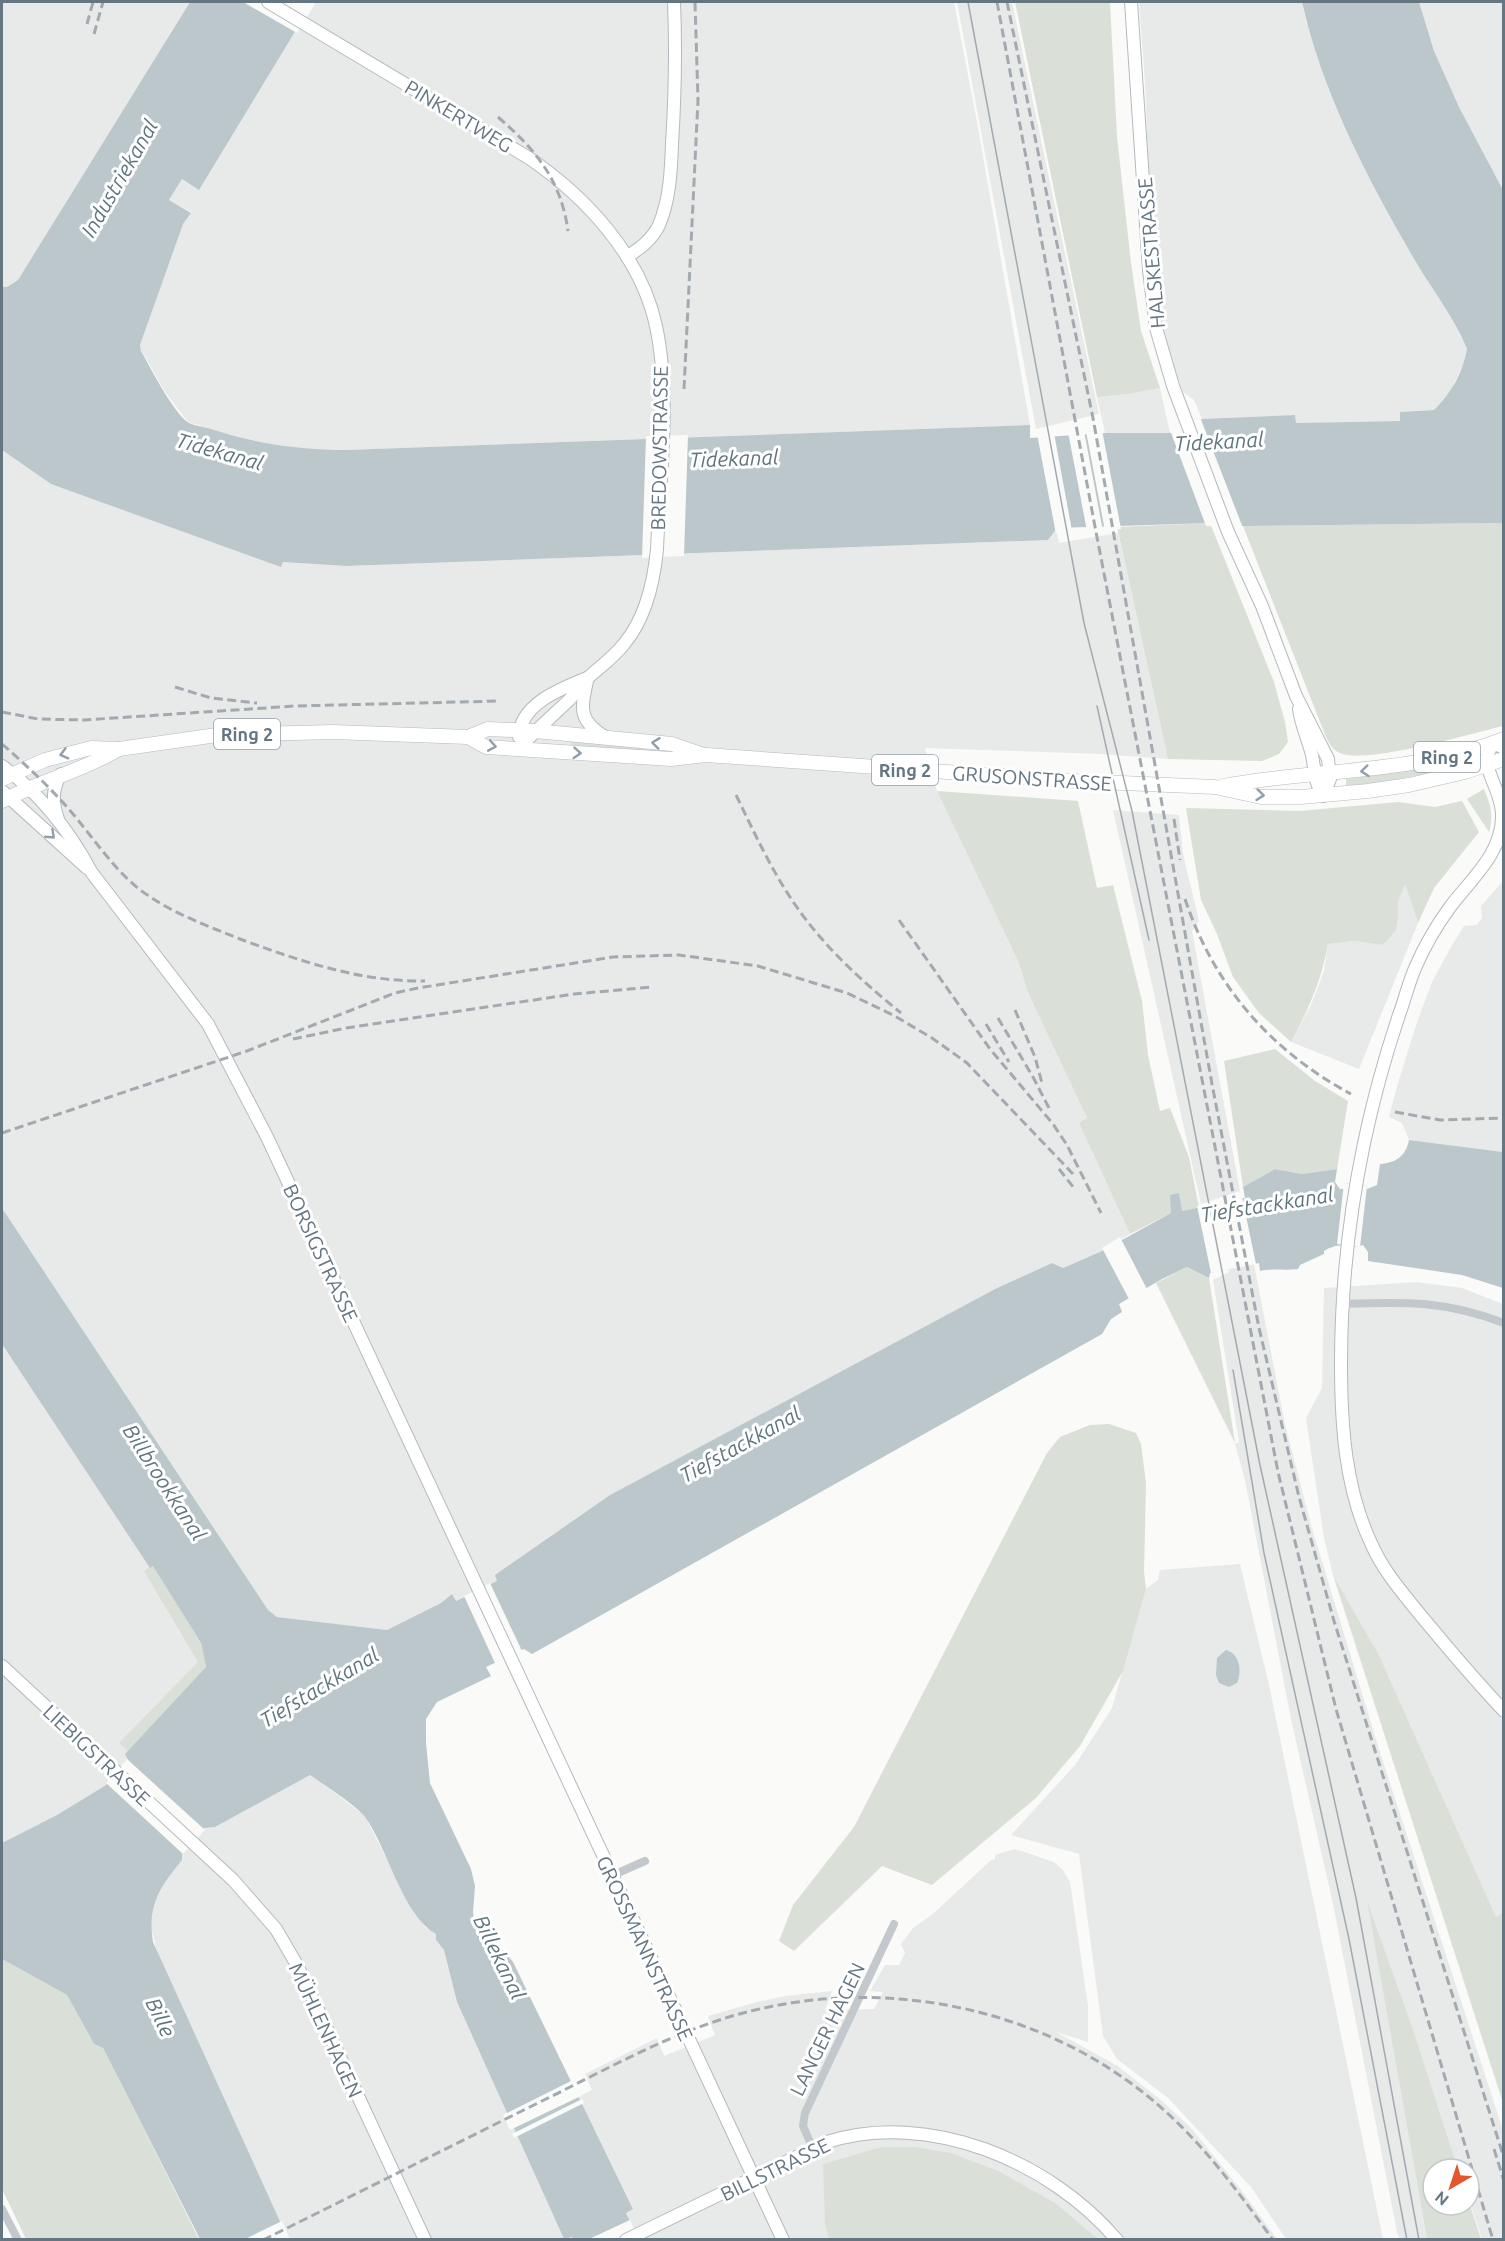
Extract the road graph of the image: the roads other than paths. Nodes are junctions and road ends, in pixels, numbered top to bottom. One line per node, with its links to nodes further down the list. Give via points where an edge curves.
1 (268, 2): 4 (street, PINKERTWEG, via 549,172 592,212)
2 (674, 2): 4 (street, via 676,81 666,204 653,236)
3 (1131, 2): 6 (street, HALSKESTRASSE, via 1151,297 1164,360 1228,532 1262,606)
4 (627, 256): 5 (street, BREDOWSTRASSE, via 656,324 662,359 656,568 626,642)
5 (588, 677): 7 (street, BREDOWSTRASSE, via 532,708); 8 (street, BREDOWSTRASSE, via 571,699); 9 (street, via 583,713 590,726)
6 (1296, 696): 19 (street, HALSKESTRASSE, via 1324,749); 20 (street, HALSKESTRASSE)
7 (519, 730): 8 (main road, GRUSONSTRASSE / Ring 2); 10 (main road, GRUSONSTRASSE / Ring 2, via 488,729); 12 (street)
8 (535, 730): 9 (main road, GRUSONSTRASSE / Ring 2); 12 (street, BREDOWSTRASSE)
9 (604, 736): 14 (main road, GRUSONSTRASSE / Ring 2, one-way to 9, via 672,744)
10 (468, 737): 12 (main road, GRUSONSTRASSE / Ring 2, one-way to 12, via 486,747); 13 (main road, GRUSONSTRASSE / Ring 2, via 333,732 238,734)
11 (1500, 743): 16 (street, via 1487,754); 19 (main road, GRUSONSTRASSE / Ring 2, one-way to 19, via 1442,759)
12 (518, 749): 14 (main road, GRUSONSTRASSE / Ring 2, one-way to 14, via 671,759)
13 (119, 750): 17 (main road, GRUSONSTRASSE / Ring 2, one-way to 17, via 90,748); 18 (main road, GRUSONSTRASSE / Ring 2)
14 (706, 755): 22 (main road, GRUSONSTRASSE / Ring 2)
15 (1503, 759): 16 (main road, GRUSONSTRASSE / Ring 2)
16 (1487, 765): 24 (main road, GRUSONSTRASSE / Ring 2, via 1409,785); 27 (street, via 1502,812 1495,846)
17 (5, 773): 21 (street, BORSIGSTRASSE)
18 (61, 774): 21 (main road, GRUSONSTRASSE / Ring 2); 25 (street, via 53,797)
19 (1330, 774): 20 (main road, GRUSONSTRASSE / Ring 2); 24 (street)
20 (1314, 775): 22 (main road, GRUSONSTRASSE / Ring 2); 24 (street, HALSKESTRASSE)
21 (28, 788): 23 (main road, GRUSONSTRASSE / Ring 2); 25 (street, BORSIGSTRASSE)
22 (1215, 788): 24 (main road, GRUSONSTRASSE / Ring 2, one-way to 24, via 1261,796)
23 (4, 796): 28 (street, BORSIGSTRASSE, one-way to 28)
24 (1323, 796)
25 (59, 823): 28 (street, BORSIGSTRASSE)
26 (1503, 847): 27 (street)
27 (1485, 864): 29 (street, via 1444,916 1416,967 1387,1051 1355,1184)
28 (92, 873): 31 (street, BORSIGSTRASSE, via 216,1036 413,1446)
29 (1341, 1304): 30 (street, via 1436,1304); 33 (street, via 1342,1426 1351,1483 1369,1541 1402,1592)
30 (1503, 1323)
31 (509, 1657): 36 (street, GROSSMANNSTRASSE)
32 (2, 1666): 34 (street, LIEBIGSTRASSE)
33 (1503, 1711)
34 (193, 1843): 43 (street, MÜHLENHAGEN, via 248,1895 287,1947)
35 (645, 1861): 36 (street)
36 (611, 1876): 39 (street, GROSSMANNSTRASSE)
37 (894, 1924): 38 (street, LANGER HAGEN, via 805,2114 803,2126)
38 (813, 2149): 39 (street, BILLSTRASSE); 45 (street, BILLSTRASSE, via 839,2138 878,2131 956,2140 1040,2176 1095,2216)
39 (753, 2178): 41 (street, BILLSTRASSE); 44 (street, GROSSMANNSTRASSE)
40 (2, 2209): 42 (street)
41 (631, 2237)
42 (18, 2240)
43 (425, 2240)
44 (783, 2240)
45 (1117, 2240)

